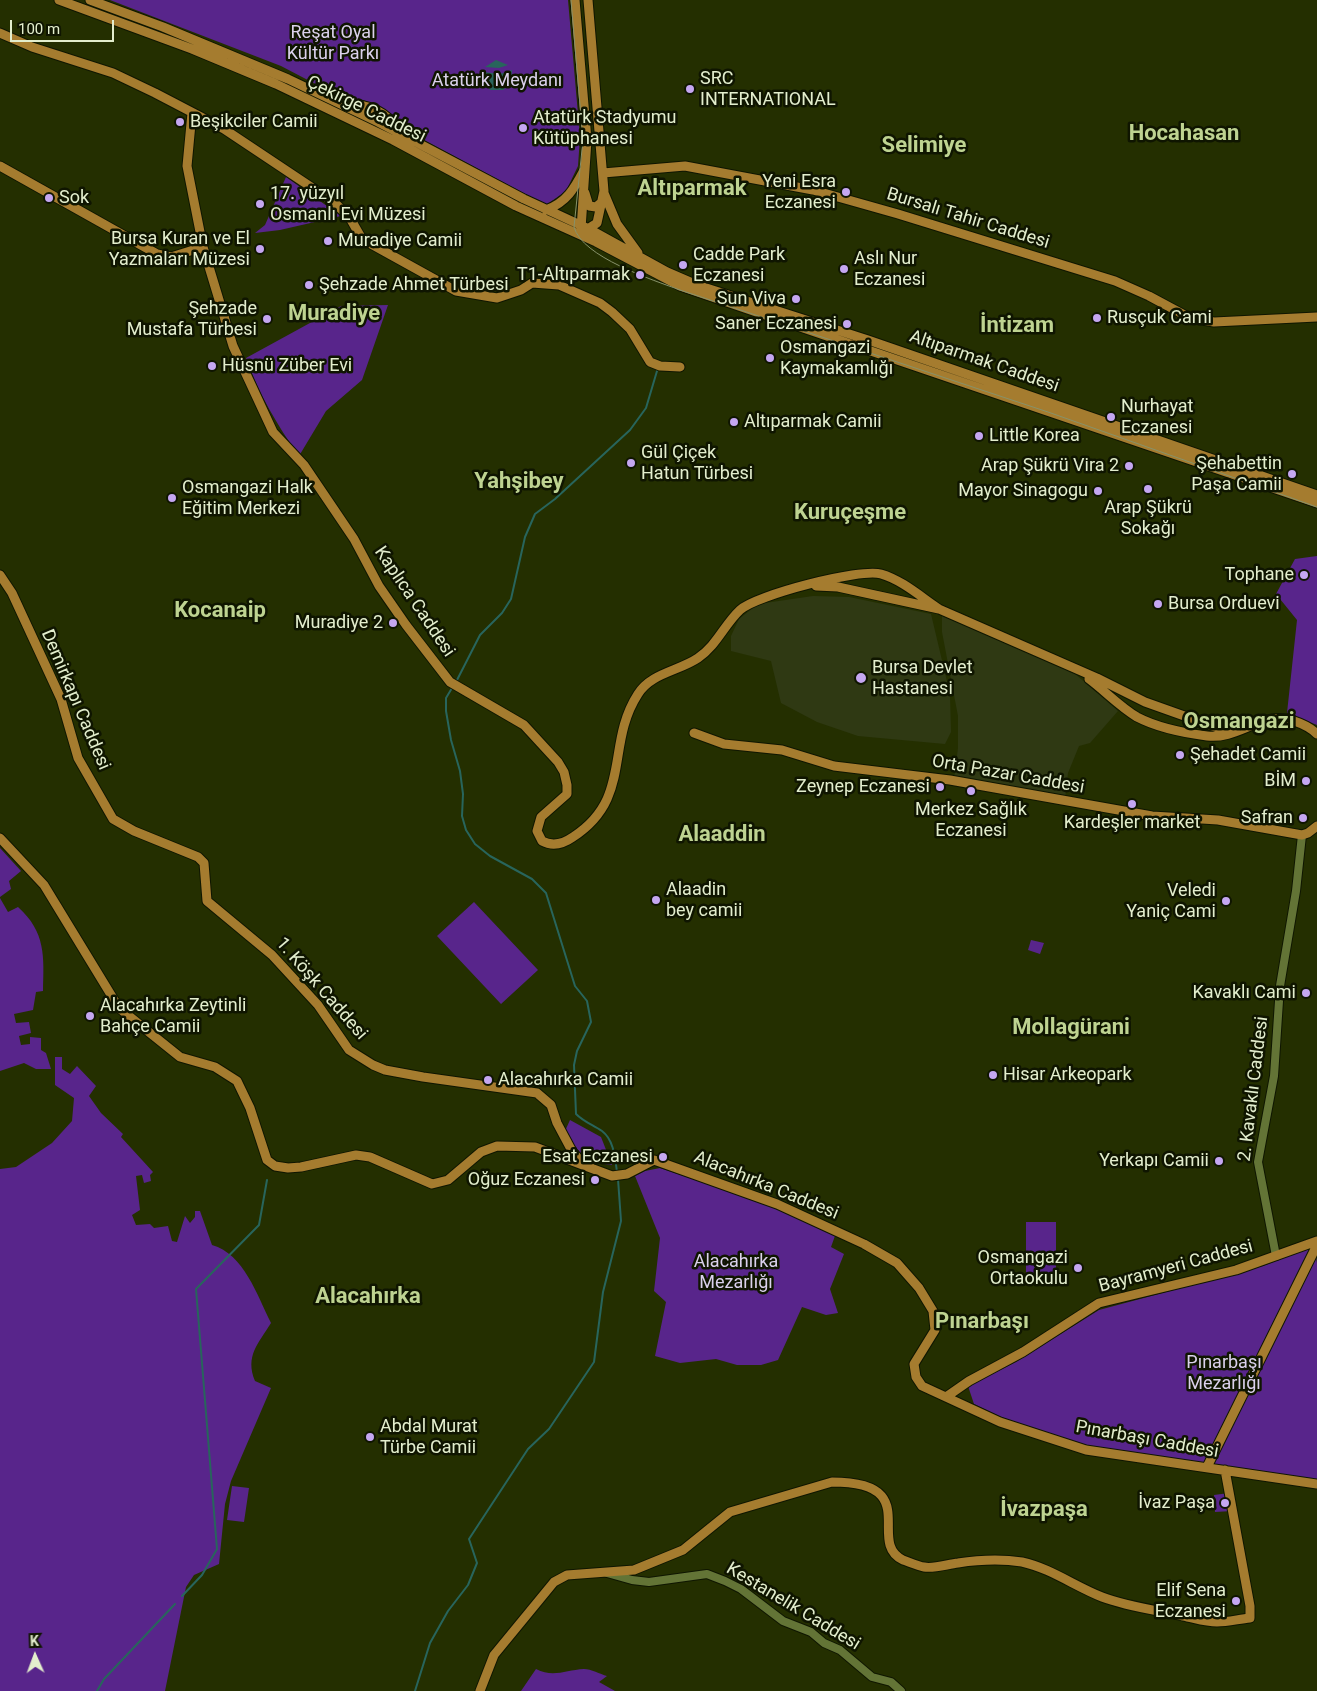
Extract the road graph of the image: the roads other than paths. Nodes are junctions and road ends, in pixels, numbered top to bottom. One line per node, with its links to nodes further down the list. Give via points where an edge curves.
1 (59, 0): 15 (main road, Çekirge Caddesi, via 276,84)
2 (90, 0): 13 (main road, Çekirge Caddesi, via 231,54 336,102)
3 (574, 0): 7 (main road)
4 (588, 0): 9 (main road)
5 (0, 33): 6 (main road, via 113,73)
6 (192, 113): 17 (main road, Kaplıca Caddesi, via 187,166); 20 (main road, via 224,129 335,203 350,218 362,239 456,291 497,298 532,283 558,285 600,303 612,312 630,329 650,362 660,366)
7 (587, 165): 10 (main road); 13 (main road, via 567,198)
8 (0, 166): 17 (main road, via 157,254 171,257)
9 (603, 173): 11 (main road); 19 (main road, Bursalı Tahir Caddesi, via 685,166 813,190 1115,282 1190,318 1214,322)
10 (585, 181): 12 (main road, via 587,204 596,207); 14 (main road)
11 (604, 191): 12 (main road); 18 (main road, via 617,224)
12 (602, 202): 14 (main road, via 597,223)
13 (546, 210): 14 (main road, Çekirge Caddesi)
14 (584, 228): 15 (main road); 16 (main road); 18 (main road, Altıparmak Caddesi)
15 (569, 231): 16 (main road, Çekirge Caddesi)
16 (596, 242): 22 (main road, Altıparmak Caddesi, via 689,290)
17 (203, 246): 24 (main road, Kaplıca Caddesi, via 233,346 273,432 304,465 354,540 379,586 443,673 458,688 524,725 564,772 566,794 541,817 537,831 542,841 554,845 569,840 597,818 607,804 626,720 645,684 698,659 716,644 740,609 771,594)
18 (640, 255): 21 (main road, Altıparmak Caddesi, via 667,272 698,285 868,340)
19 (1317, 317)
20 (680, 366)
21 (1317, 495)
22 (1317, 502)
23 (0, 575): 33 (main road, Demirkapı Caddesi, via 12,593 61,699 78,758 113,818 134,831 198,857 204,863)
24 (808, 586): 25 (main road, via 838,587); 25 (main road, via 868,572 880,574)
25 (939, 609): 26 (main road)
26 (1075, 669): 27 (main road, via 1145,702 1218,728); 27 (main road, via 1136,716 1158,725 1215,737)
27 (1241, 729): 29 (main road, via 1262,720 1282,717)
28 (694, 733): 31 (main road, Orta Pazar Caddesi, via 724,744 782,750 834,766 950,780 1152,816 1218,820)
29 (1317, 734)
30 (1317, 826): 31 (main road)
31 (1302, 835): 37 (street, 2. Kavaklı Caddesi, via 1280,986 1274,1076 1258,1162)
32 (0, 838): 34 (main road, via 44,885 119,1008 180,1057 215,1067 237,1081 250,1108 267,1160 275,1166 294,1168 356,1155 370,1157 432,1184 440,1184 481,1152 497,1146 516,1145 535,1147)
33 (207, 901): 34 (main road, 1. Köşk Caddesi, via 272,955 318,1005 349,1050 385,1070 537,1093 552,1105 557,1123 573,1153)
34 (588, 1168): 38 (main road, Alacahırka Caddesi, via 612,1176 627,1174 654,1160 778,1204 897,1263 919,1288 933,1311 935,1330 914,1364 916,1377)
35 (1317, 1241): 37 (main road, Bayramyeri Caddesi)
36 (1317, 1245): 40 (main road)
37 (1276, 1256): 39 (main road, Bayramyeri Caddesi, via 1236,1270 1099,1303)
38 (922, 1386): 39 (main road, Pınarbaşı Caddesi)
39 (946, 1397): 40 (main road, Pınarbaşı Caddesi, via 1000,1422 1086,1450)
40 (1207, 1467): 41 (main road, Pınarbaşı Caddesi)
41 (1225, 1470): 42 (main road, Pınarbaşı Caddesi); 43 (main road, via 1250,1618 1209,1622 1131,1606 1102,1597 1022,1562 979,1561 925,1567 901,1559 893,1552 889,1541 886,1499 864,1486 848,1482 832,1482 792,1496 742,1507 722,1518 683,1550 634,1570)
42 (1317, 1484)
43 (602, 1572): 44 (main road, via 567,1575 554,1582 494,1654); 45 (street, Kestanelik Caddesi, via 648,1582 707,1574 725,1581 783,1621 811,1632 840,1650 872,1677 891,1682)
44 (480, 1691)
45 (901, 1691)

